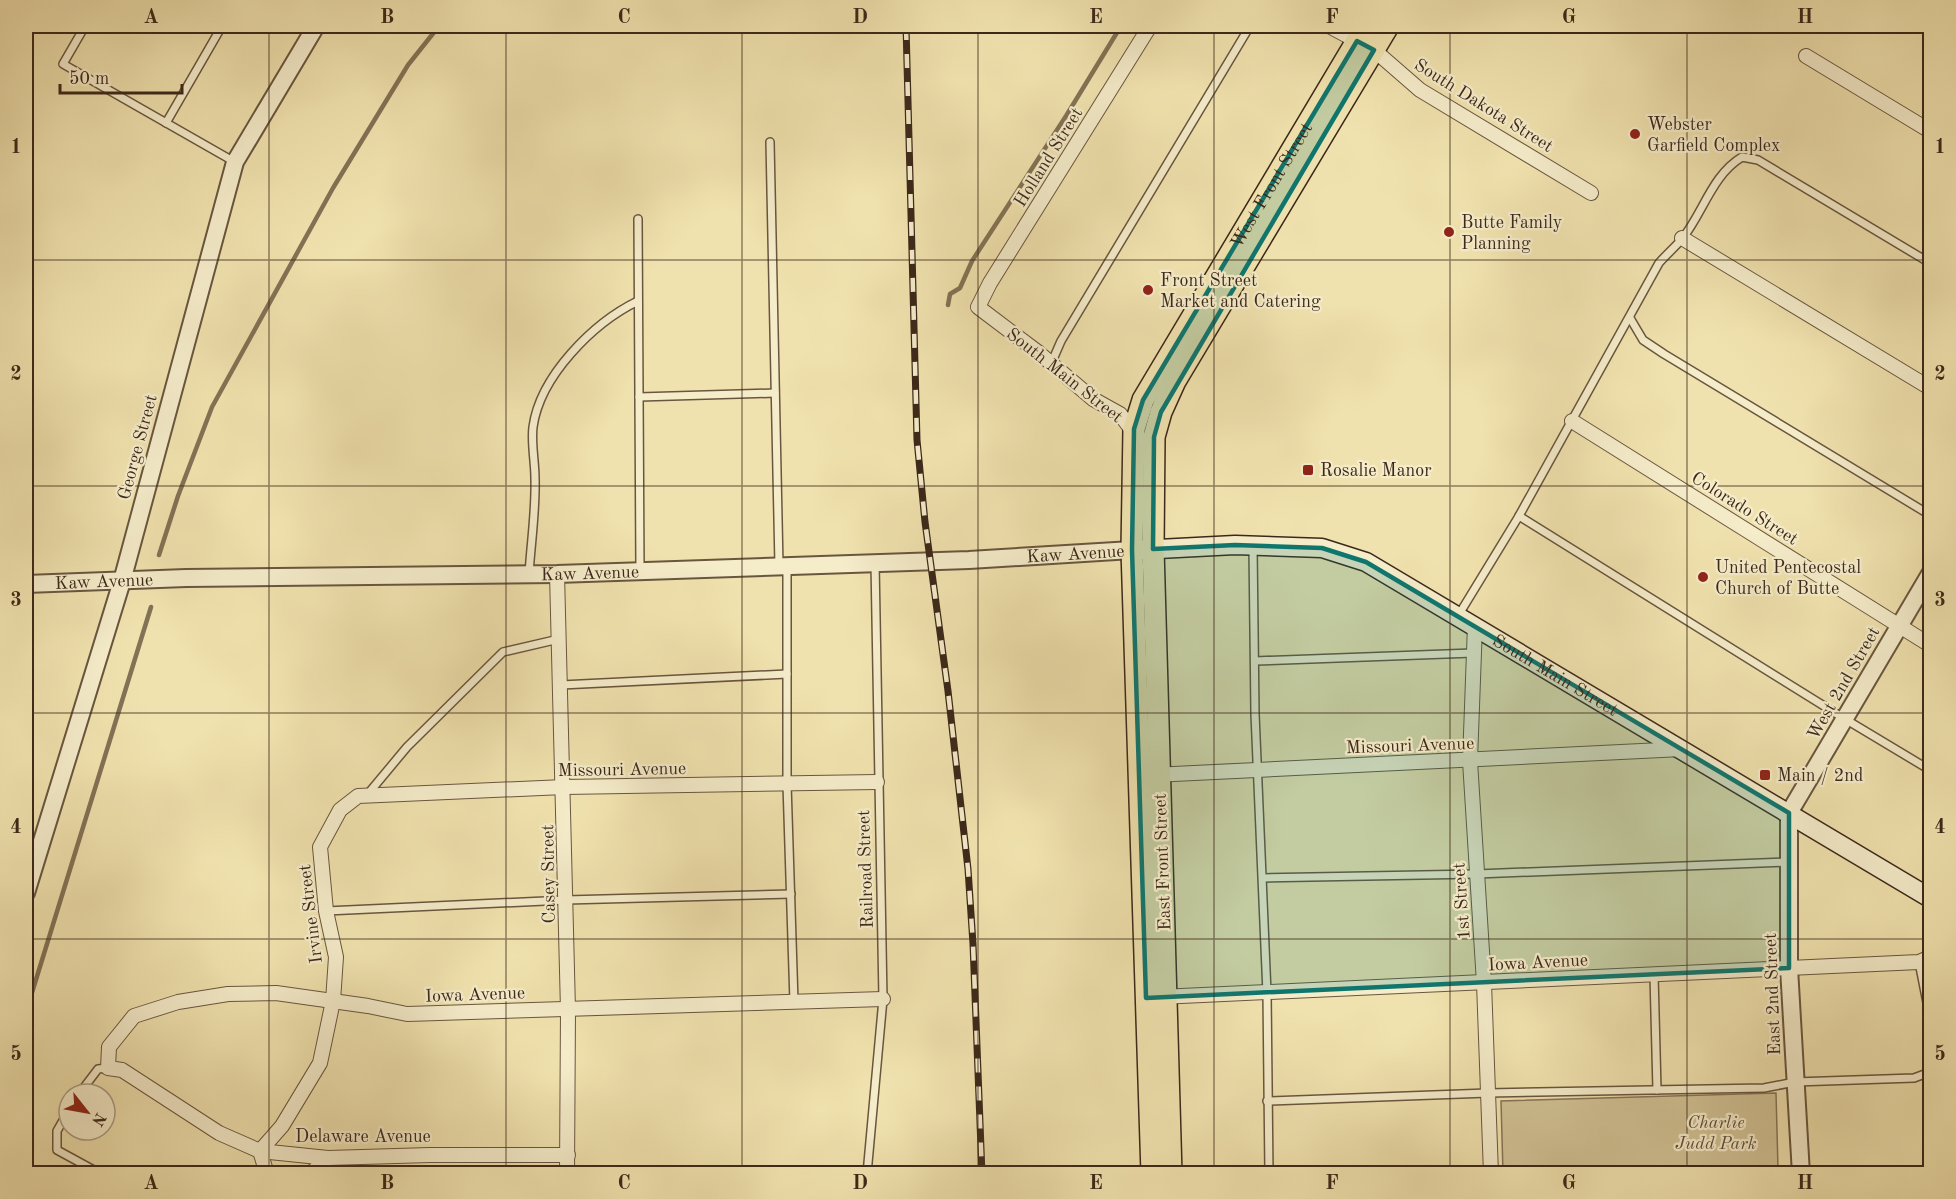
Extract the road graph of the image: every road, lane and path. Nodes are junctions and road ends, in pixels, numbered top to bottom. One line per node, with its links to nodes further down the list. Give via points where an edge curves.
1 (85, 26): 10 (lane, via 63,63)
2 (222, 26): 10 (lane)
3 (316, 26): 13 (street, George Street)
4 (1150, 26): 19 (street, Holland Street)
5 (1251, 26): 21 (lane, via 1061,341)
6 (1329, 26): 8 (street, South Dakota Street)
7 (1388, 26): 8 (main road, West Front Street)
8 (1365, 39): 14 (street, South Dakota Street, via 1420,90); 26 (main road, West Front Street, via 1161,412)
9 (1806, 56): 11 (street)
10 (166, 123): 13 (lane)
11 (1930, 130)
12 (770, 142): 23 (lane)
13 (235, 162): 38 (street, George Street)
14 (1591, 193)
15 (638, 219): 18 (lane)
16 (1682, 238): 17 (lane, via 1716,184 1731,164 1742,157 1758,160); 20 (lane, via 1659,262); 22 (street)
17 (1930, 262)
18 (638, 301): 24 (lane); 35 (lane, via 618,310 585,339 540,401 533,428 535,480)
19 (978, 307): 21 (street, South Main Street)
20 (1630, 318): 25 (lane); 27 (lane, via 1643,340 1664,354)
21 (1051, 364): 26 (street, South Main Street)
22 (1930, 388)
23 (775, 393): 24 (lane); 33 (lane)
24 (639, 397): 34 (lane)
25 (1572, 421): 28 (lane); 42 (street, Colorado Street)
26 (1144, 435): 30 (main road, West Front Street); 31 (main road, West Front Street)
27 (1930, 515)
28 (1519, 516): 40 (lane); 49 (lane)
29 (1253, 545): 30 (main road, South Main Street); 40 (main road, South Main Street, via 1322,548 1366,562); 46 (lane)
30 (1153, 549): 31 (main road, Kaw Avenue); 54 (main road, East Front Street)
31 (1132, 550): 32 (street, Kaw Avenue); 54 (main road, East Front Street)
32 (874, 563): 33 (street, Kaw Avenue); 55 (lane, Railroad Street)
33 (783, 566): 34 (street, Kaw Avenue); 47 (lane)
34 (640, 571): 36 (street, Kaw Avenue)
35 (529, 574): 36 (street, Kaw Avenue); 38 (street, Kaw Avenue)
36 (557, 574): 43 (street, Casey Street)
37 (1930, 574): 42 (street, West 2nd Street)
38 (122, 581): 39 (street, Kaw Avenue); 63 (street, George Street)
39 (26, 584)
40 (1458, 616): 41 (main road, South Main Street)
41 (1475, 625): 45 (street, 1st Street); 50 (main road, South Main Street)
42 (1899, 626): 44 (street, Colorado Street); 49 (street, West 2nd Street)
43 (559, 639): 48 (street, Casey Street); 58 (lane, via 503,652 407,747)
44 (1930, 645)
45 (1473, 653): 46 (lane); 51 (street, 1st Street)
46 (1255, 661): 52 (lane)
47 (787, 674): 48 (lane); 56 (lane)
48 (561, 685): 57 (street, Casey Street)
49 (1845, 718): 53 (lane); 59 (street, West 2nd Street)
50 (1682, 749): 51 (street, Missouri Avenue); 59 (main road, South Main Street)
51 (1470, 761): 52 (street, Missouri Avenue); 61 (street, 1st Street)
52 (1257, 770): 54 (street, Missouri Avenue); 62 (lane)
53 (1930, 770)
54 (1149, 775): 73 (main road, East Front Street)
55 (877, 782): 56 (street, Missouri Avenue); 74 (lane, Railroad Street)
56 (787, 784): 57 (street, Missouri Avenue); 64 (lane)
57 (564, 788): 58 (street, Missouri Avenue); 66 (street, Casey Street)
58 (367, 795): 67 (street, Irvine Street, via 358,795 340,810 320,847)
59 (1789, 813): 60 (street, East 2nd Street); 65 (main road, South Main Street)
60 (1788, 862): 61 (lane); 69 (street, East 2nd Street)
61 (1477, 874): 62 (lane); 71 (street, 1st Street)
62 (1263, 878): 72 (lane)
63 (26, 893)
64 (791, 894): 66 (lane); 76 (lane)
65 (1930, 898)
66 (566, 900): 67 (lane); 77 (street, Casey Street)
67 (326, 911): 75 (street, Irvine Street, via 336,957)
68 (1925, 960): 69 (street, Iowa Avenue); 78 (lane)
69 (1789, 968): 70 (street, Iowa Avenue); 82 (street, East 2nd Street)
70 (1654, 975): 71 (street, Iowa Avenue); 83 (lane)
71 (1484, 983): 72 (street, Iowa Avenue); 84 (street, 1st Street)
72 (1267, 993): 73 (street, Iowa Avenue); 85 (lane)
73 (1156, 997): 95 (main road, East Front Street); 96 (main road, East Front Street)
74 (883, 999): 76 (street, Iowa Avenue); 94 (lane, Railroad Street)
75 (333, 1001): 77 (street, Iowa Avenue, via 407,1014); 79 (street, Iowa Avenue, via 257,993 178,1002 134,1016 109,1047); 87 (street, Irvine Street, via 320,1063 282,1126)
76 (794, 1002): 77 (street, Iowa Avenue)
77 (568, 1010): 88 (street, Casey Street)
78 (1930, 1018)
79 (108, 1068): 81 (lane, via 98,1069); 87 (street, Delaware Avenue, via 122,1071 219,1133)
80 (1930, 1071): 82 (lane, via 1914,1078)
81 (88, 1082)
82 (1796, 1082): 83 (lane, via 1764,1088); 99 (street, East 2nd Street)
83 (1657, 1090): 84 (lane)
84 (1488, 1093): 85 (lane); 98 (street, 1st Street)
85 (1267, 1101): 97 (lane)
86 (57, 1142): 90 (lane, via 57,1150)
87 (260, 1151): 89 (street, Delaware Avenue); 91 (street)
88 (568, 1155): 89 (street, Delaware Avenue); 93 (street, Casey Street)
89 (328, 1158): 92 (street)
90 (101, 1173)
91 (267, 1173)
92 (310, 1173)
93 (567, 1173)
94 (867, 1173)
95 (1152, 1173)
96 (1171, 1173)
97 (1269, 1173)
98 (1491, 1173)
99 (1801, 1173)

